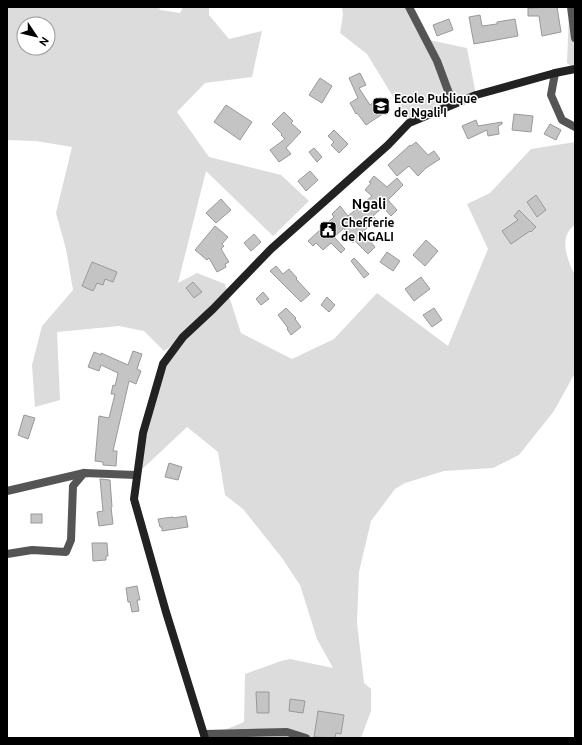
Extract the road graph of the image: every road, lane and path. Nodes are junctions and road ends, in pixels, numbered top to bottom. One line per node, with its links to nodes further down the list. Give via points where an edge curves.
1 (409, 7): 6 (street, via 438,61)
2 (571, 7): 3 (street)
3 (575, 38)
4 (575, 69): 5 (street)
5 (555, 73): 6 (street); 7 (street, via 551,96 562,120)
6 (453, 104): 9 (street, via 409,123 271,249 183,337 163,364 143,433)
7 (575, 127)
8 (84, 473): 9 (street); 10 (street); 11 (street, via 73,486 71,540 66,552 32,550)
9 (136, 475): 12 (street, via 134,499)
10 (7, 491)
11 (7, 554)
12 (205, 736): 13 (street, via 287,732)
13 (306, 738)

